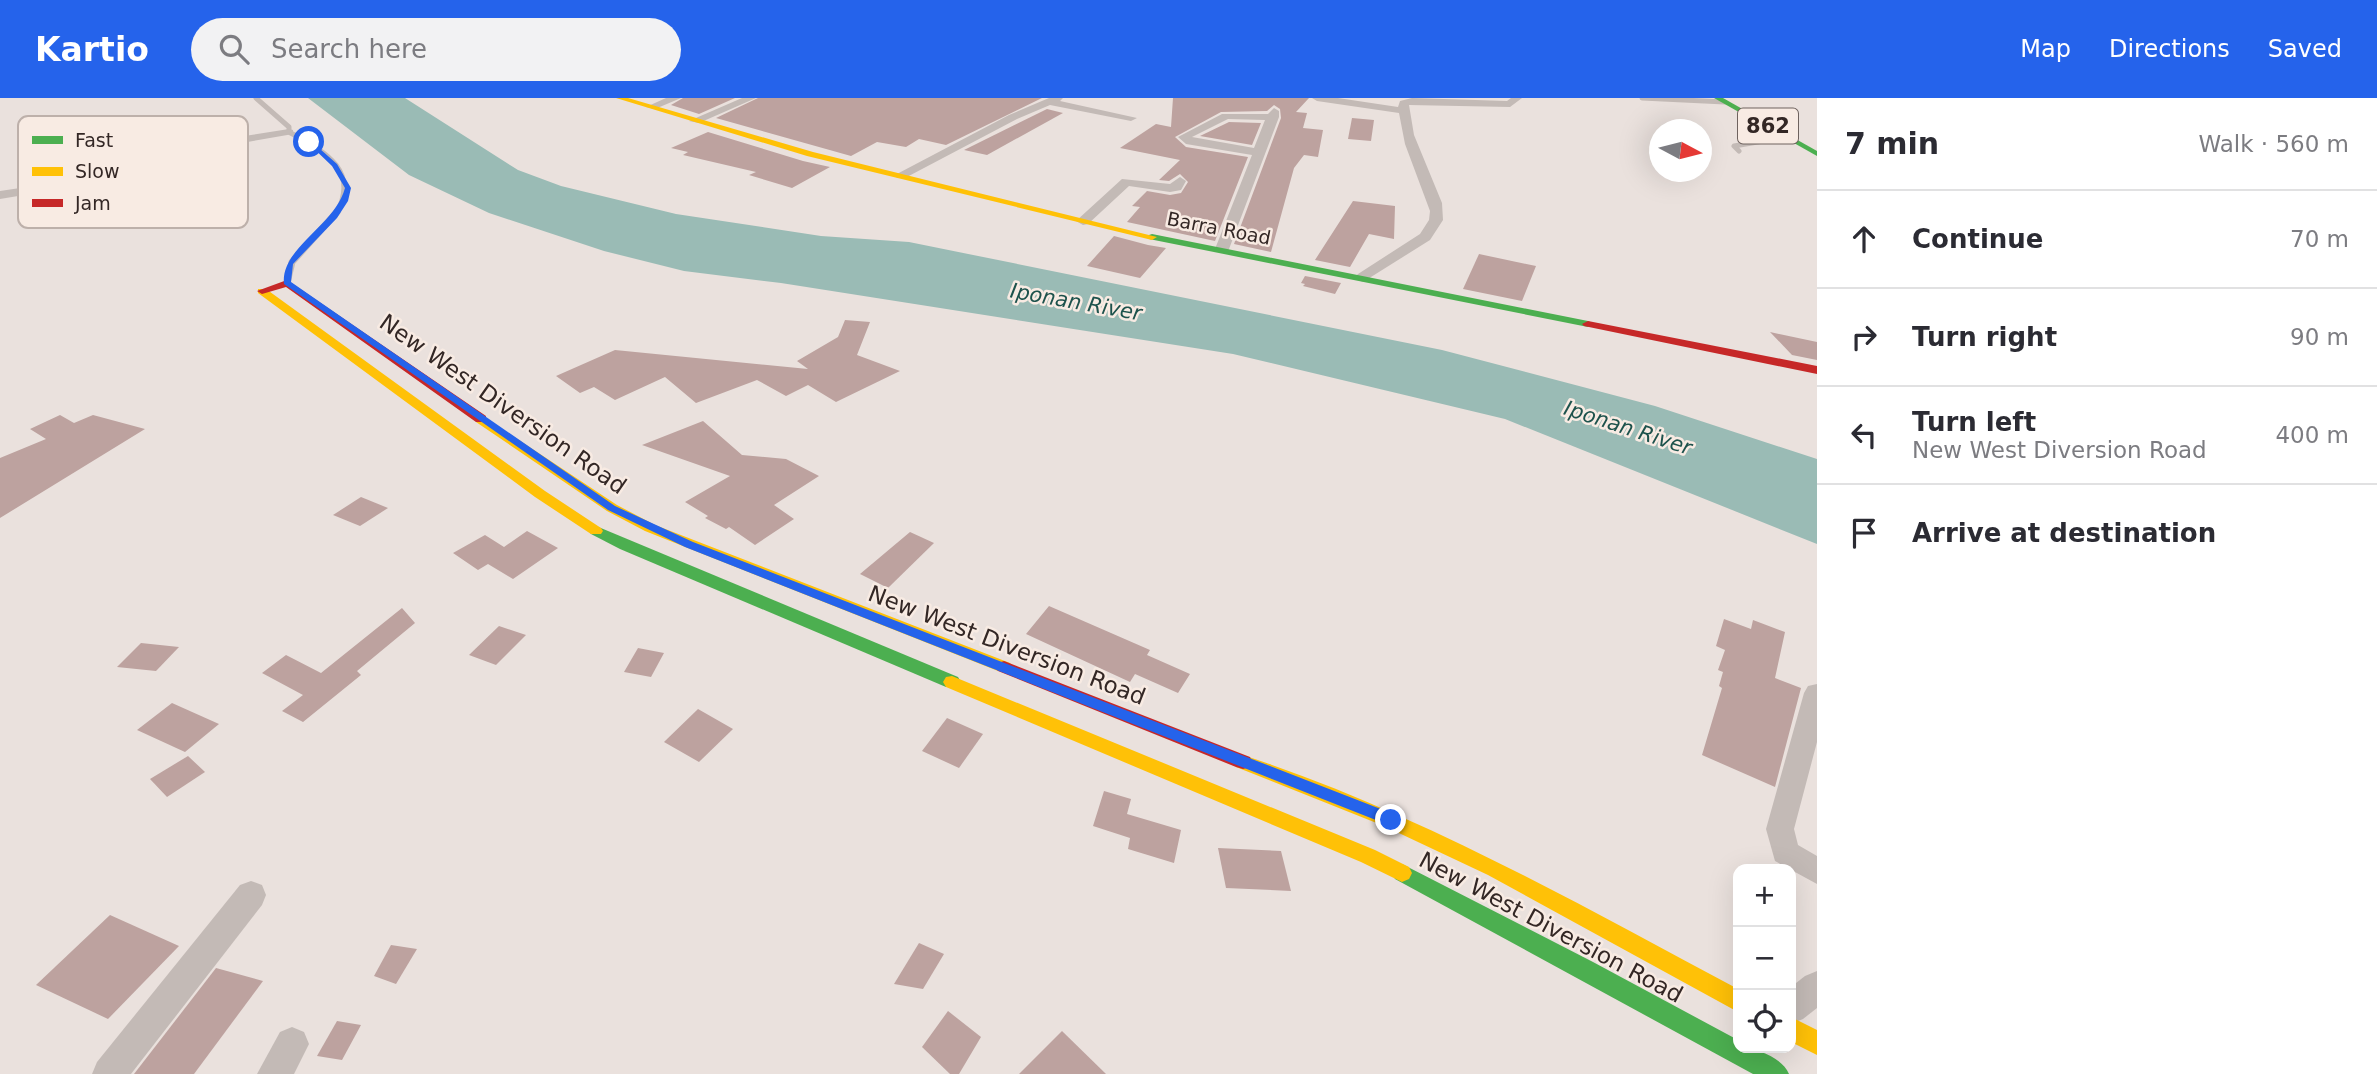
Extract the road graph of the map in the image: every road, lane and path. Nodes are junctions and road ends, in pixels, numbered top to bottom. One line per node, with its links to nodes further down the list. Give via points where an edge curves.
1 (256, 98): 14 (lane)
2 (620, 98): 11 (street, Barra Road)
3 (676, 98): 11 (street)
4 (751, 98): 13 (street)
5 (1317, 98): 10 (street)
6 (1517, 98): 10 (street, via 1510,104 1441,99)
7 (1642, 98): 9 (lane)
8 (1054, 100): 12 (street); 20 (street)
9 (1722, 100): 15 (street, 862)
10 (1406, 103): 26 (street, via 1437,221 1425,237)
11 (651, 107): 13 (street, Barra Road)
12 (1131, 118)
13 (695, 121): 20 (street, Barra Road)
14 (289, 132): 16 (street); 27 (lane, via 322,152 348,188 334,217 290,264)
15 (1787, 137): 17 (lane, via 1734,146); 19 (street, 862)
16 (248, 139)
17 (1739, 151)
18 (1258, 152): 18 (street, via 1273,114 1226,116 1184,137); 25 (street)
19 (1817, 154)
20 (901, 175): 24 (street, Barra Road)
21 (1180, 181): 24 (street, via 1174,188 1122,183)
22 (18, 192): 23 (street)
23 (0, 195)
24 (1083, 221): 25 (street, Barra Road)
25 (1223, 249): 26 (street, Barra Road)
26 (1363, 277): 28 (street, Barra Road)
27 (287, 283): 33 (street, New West Diversion Road, via 539,460 650,528 1391,820 1495,869); 38 (street, New West Diversion Road, via 262,291 540,494 625,547 1368,856)
28 (1817, 370)
29 (1817, 693): 30 (street, via 1780,829 1785,852)
30 (1817, 871)
31 (251, 895): 39 (street)
32 (1817, 987): 34 (street)
33 (1733, 998)
34 (1796, 1004)
35 (1796, 1032): 36 (street)
36 (1817, 1043)
37 (292, 1044): 40 (street)
38 (1770, 1066)
39 (109, 1074)
40 (274, 1074)

